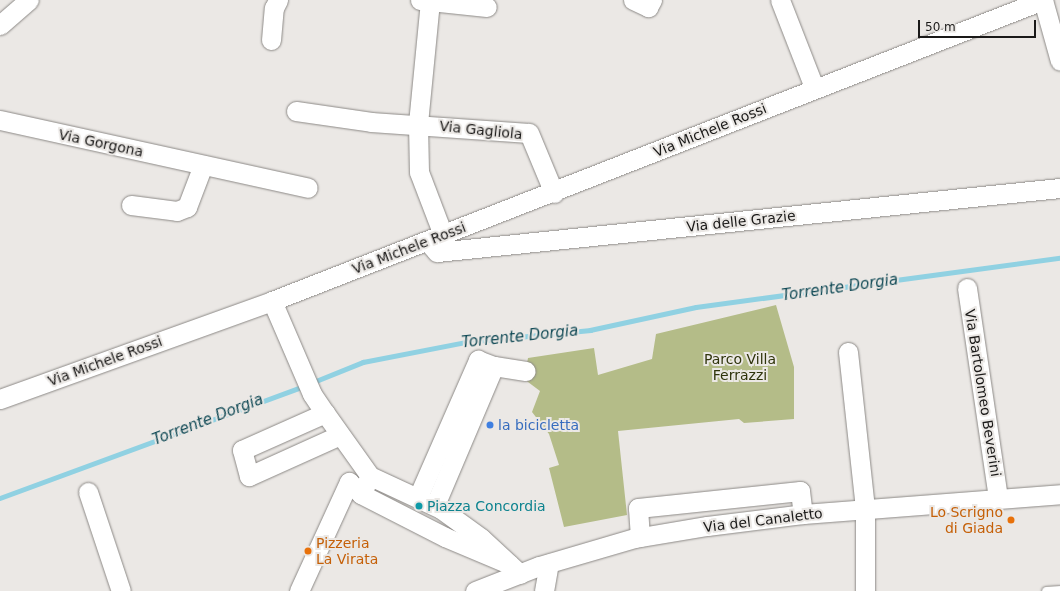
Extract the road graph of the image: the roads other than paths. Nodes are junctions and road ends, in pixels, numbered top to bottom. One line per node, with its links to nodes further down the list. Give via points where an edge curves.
1 (29, 0): 9 (street)
2 (278, 0): 10 (street, via 274,8)
3 (425, 0): 8 (street, Via Gagliola); 15 (street, Via Gagliola)
4 (633, 0): 5 (street, via 648,7)
5 (652, 0)
6 (780, 0): 12 (street)
7 (1043, 0): 11 (street); 12 (street, Via Michele Rossi)
8 (487, 7)
9 (0, 24)
10 (271, 40)
11 (1060, 61)
12 (814, 87): 19 (street, Via Michele Rossi)
13 (296, 111): 15 (street, Via Gagliola)
14 (0, 120): 16 (street, Via Gorgona)
15 (418, 124): 19 (street, Via Gagliola, via 529,133); 21 (street, Via Gagliola, via 419,172)
16 (203, 165): 17 (street, Via Gorgona); 20 (street, via 187,207 177,211)
17 (308, 188)
18 (1060, 188): 21 (street, Via delle Grazie, via 436,252)
19 (554, 193): 21 (street, Via Michele Rossi)
20 (131, 205)
21 (435, 238): 23 (street, Via Michele Rossi)
22 (967, 288): 35 (street, Via Bartolomeo Beverini)
23 (272, 301): 27 (street, Via Michele Rossi); 28 (street, via 312,394)
24 (848, 352): 37 (street)
25 (494, 366): 26 (street); 34 (street, via 478,360); 36 (street)
26 (526, 372)
27 (0, 399)
28 (325, 413): 29 (street); 29 (street, via 242,450 249,476)
29 (340, 435): 30 (street)
30 (370, 476): 32 (street); 34 (street)
31 (88, 492): 43 (street)
32 (361, 494): 41 (street); 44 (street, via 349,482)
33 (1060, 494): 35 (street, Via del Canaletto)
34 (418, 497): 36 (street)
35 (998, 499): 37 (street, Via del Canaletto)
36 (435, 505): 41 (street, via 481,538)
37 (865, 509): 38 (street, Via del Canaletto); 47 (street)
38 (803, 514): 39 (street, Via del Canaletto); 39 (street, via 800,492 638,508)
39 (640, 537): 40 (street, Via del Canaletto)
40 (549, 563): 41 (street, Via del Canaletto); 46 (street)
41 (514, 569): 45 (street, Via del Canaletto)
42 (1060, 590): 48 (lane)
43 (121, 591)
44 (299, 591)
45 (475, 591)
46 (544, 591)
47 (865, 591)
48 (1046, 591)

